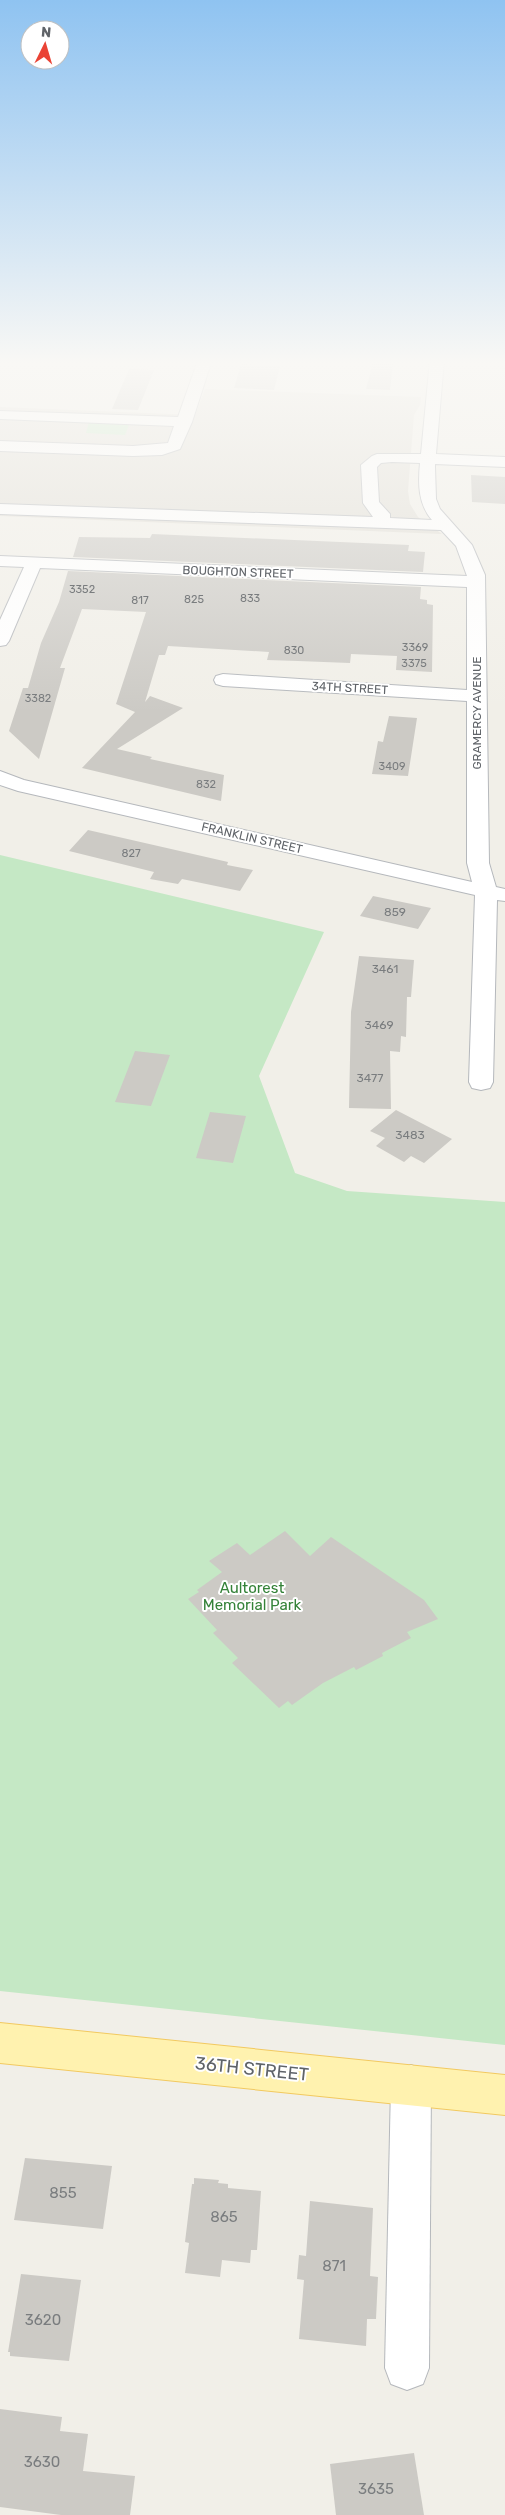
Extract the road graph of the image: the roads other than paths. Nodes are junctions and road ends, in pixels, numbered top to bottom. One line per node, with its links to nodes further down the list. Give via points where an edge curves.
1 (370, 477): 4 (street, via 371,503 382,514)
2 (428, 477): 5 (street, GRAMERCY AVENUE, via 428,499 432,510)
3 (0, 509): 4 (street)
4 (381, 523): 5 (street)
5 (446, 525): 8 (street, GRAMERCY AVENUE, via 464,545 472,560)
6 (0, 562): 7 (street, BOUGHTON STREET)
7 (34, 563): 8 (street, BOUGHTON STREET); 9 (street)
8 (476, 582): 11 (street, GRAMERCY AVENUE)
9 (0, 641)
10 (223, 680): 11 (street, 34TH STREET)
11 (477, 696): 13 (street, GRAMERCY AVENUE, via 478,863)
12 (0, 777): 13 (street, FRANKLIN STREET, via 18,785)
13 (496, 894): 14 (street, GRAMERCY AVENUE)
14 (481, 1082)
15 (0, 2043): 16 (main road, 36TH STREET)
16 (411, 2085): 17 (main road, 36TH STREET); 18 (street)
17 (505, 2095)
18 (407, 2368)

